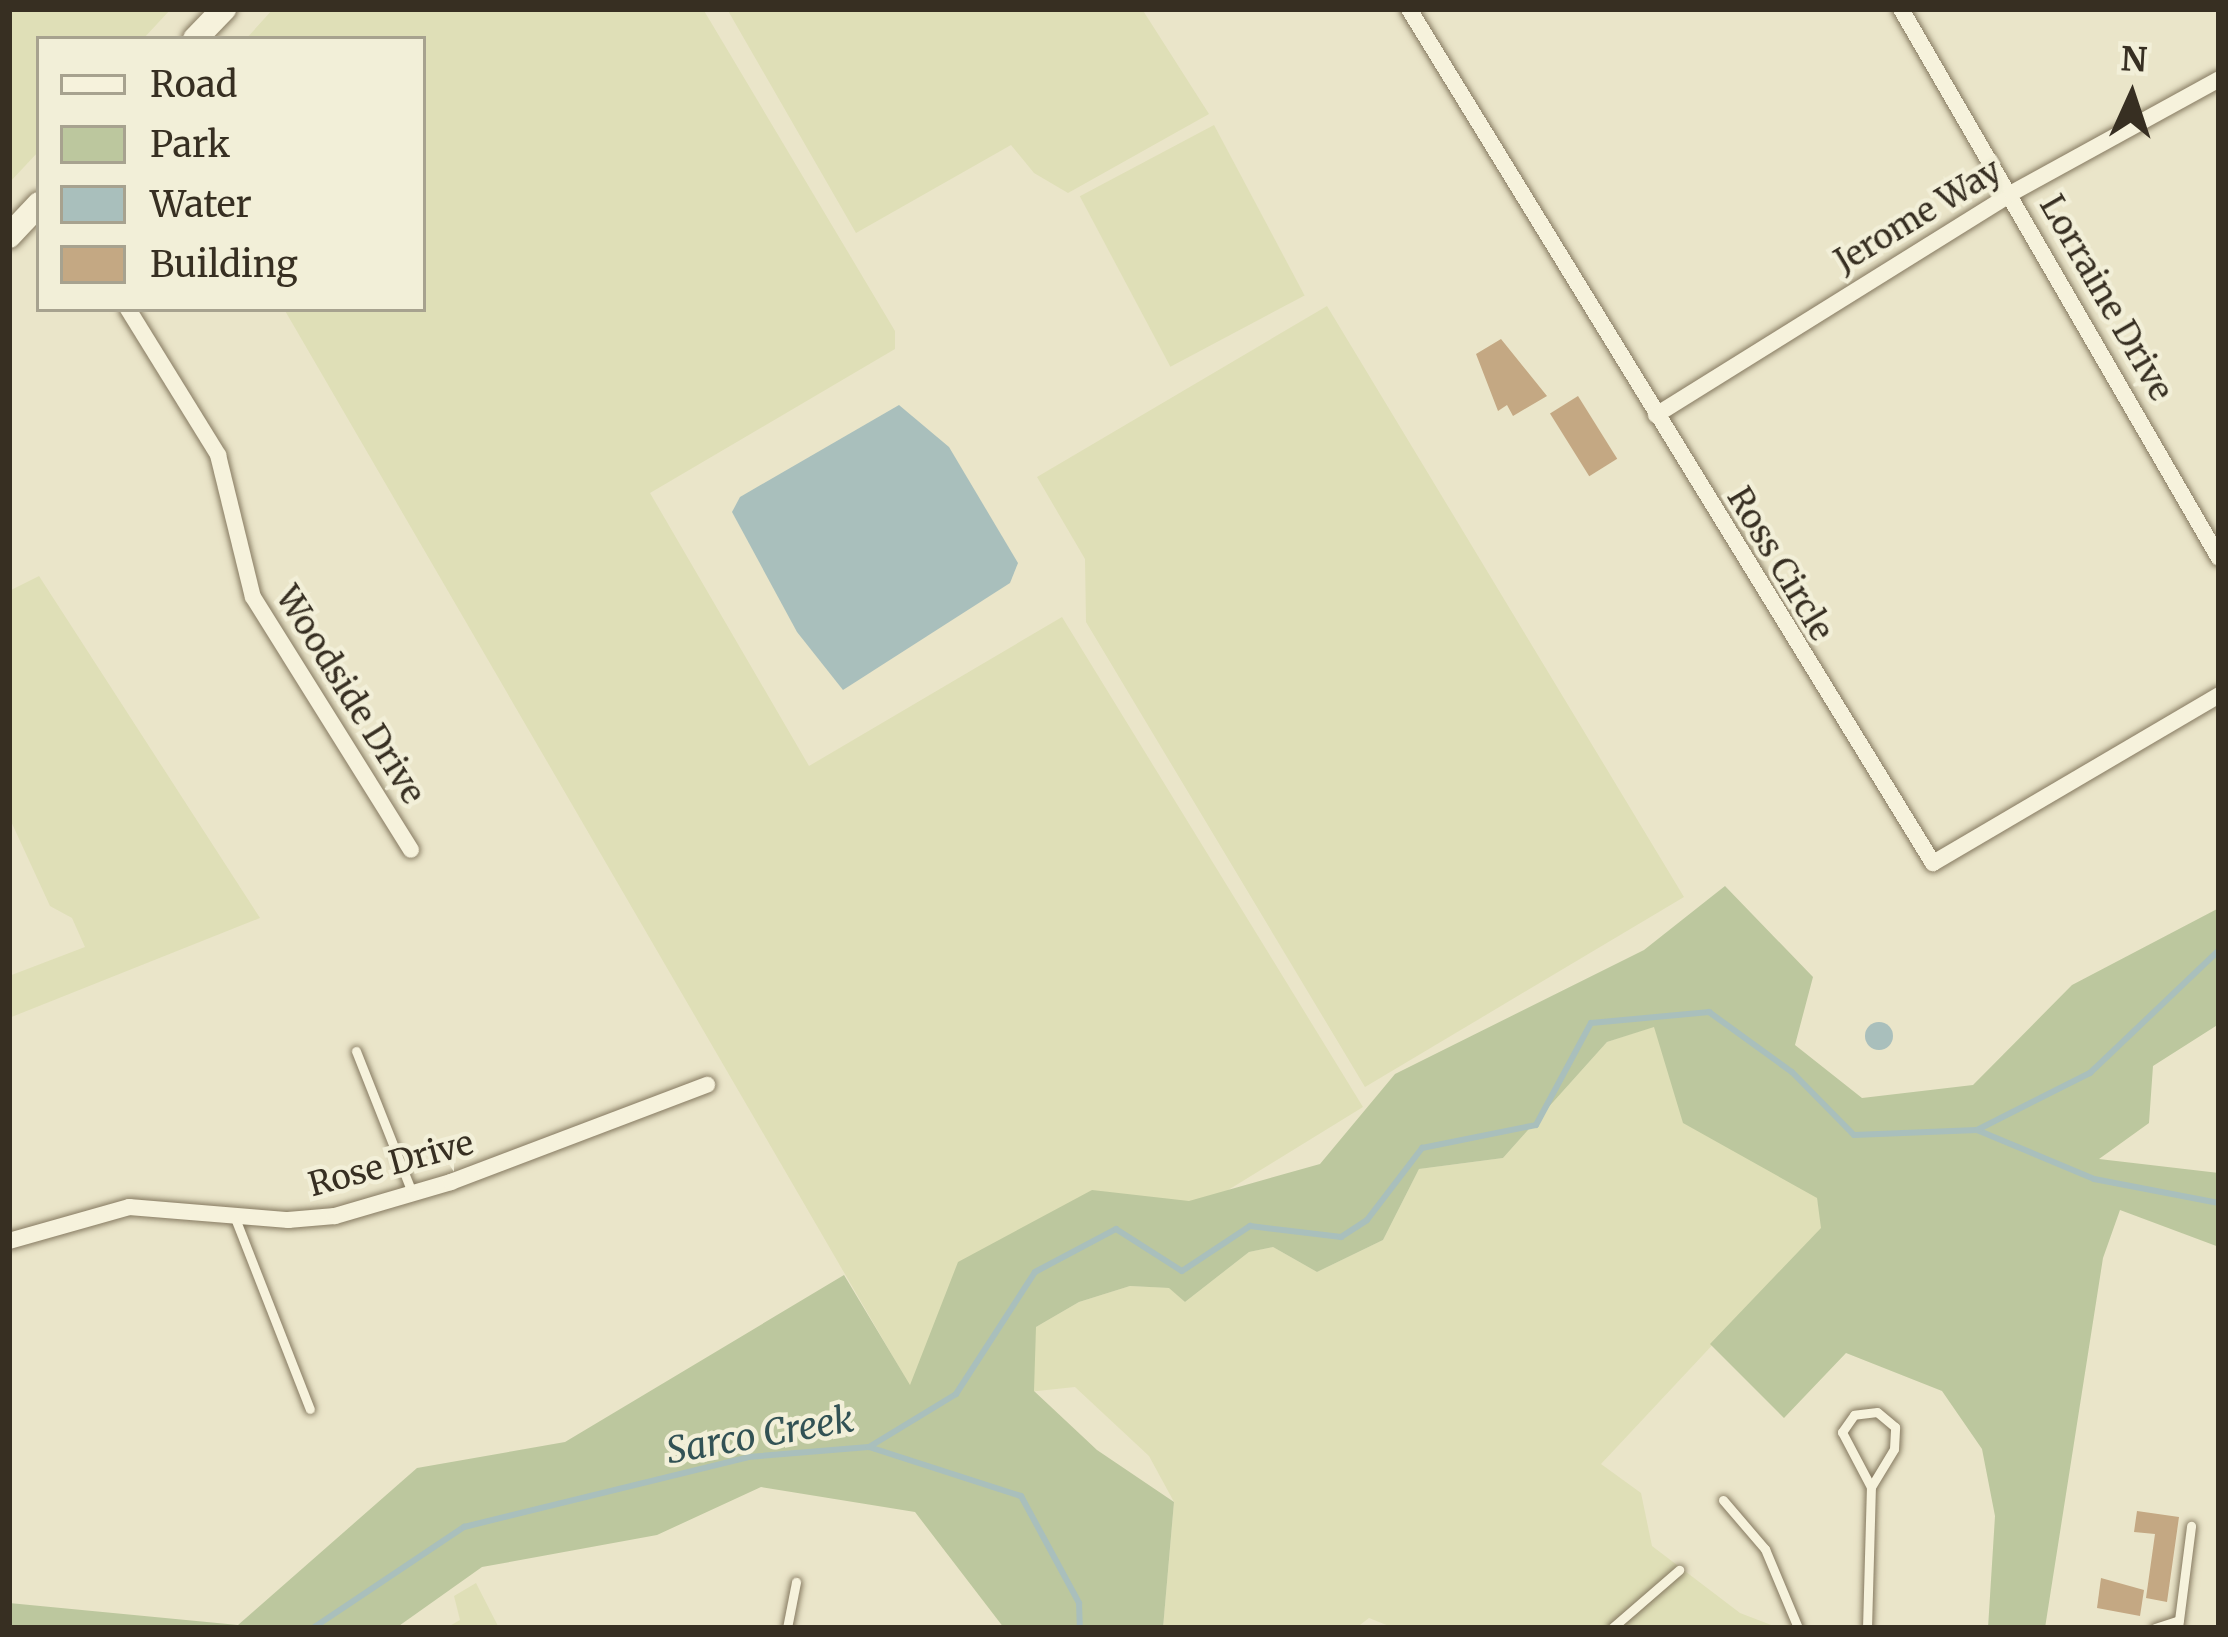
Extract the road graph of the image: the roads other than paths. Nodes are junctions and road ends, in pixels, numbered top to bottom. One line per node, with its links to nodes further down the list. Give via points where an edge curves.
1 (224, 9): 4 (main road)
2 (1409, 9): 10 (street, Ross Circle)
3 (1901, 9): 6 (street, Lorraine Drive)
4 (198, 36)
5 (2219, 79): 6 (street, Jerome Way)
6 (2012, 193): 10 (street, Jerome Way); 11 (street, Lorraine Drive)
7 (36, 207): 8 (main road)
8 (9, 236)
9 (130, 312): 13 (street, Woodside Drive, via 218,455 254,597)
10 (1656, 416): 12 (street, Ross Circle, via 1933,863)
11 (2219, 558)
12 (2219, 695)
13 (411, 850)
14 (356, 1051): 16 (lane)
15 (707, 1085): 16 (street, Rose Drive)
16 (413, 1195): 17 (street, Rose Drive, via 335,1216)
17 (235, 1217): 18 (street, Rose Drive, via 101,1209); 19 (lane)
18 (9, 1241)
19 (310, 1409)
20 (1871, 1487): 20 (lane, via 1894,1449 1895,1427 1877,1412 1854,1414 1841,1432); 29 (lane)
21 (1723, 1500): 28 (lane, via 1766,1549)
22 (2191, 1526): 25 (lane)
23 (1679, 1570): 27 (lane)
24 (796, 1582): 26 (lane)
25 (2178, 1624): 30 (lane)
26 (787, 1628)
27 (1612, 1628)
28 (1798, 1628)
29 (1867, 1628)
30 (2155, 1628)

